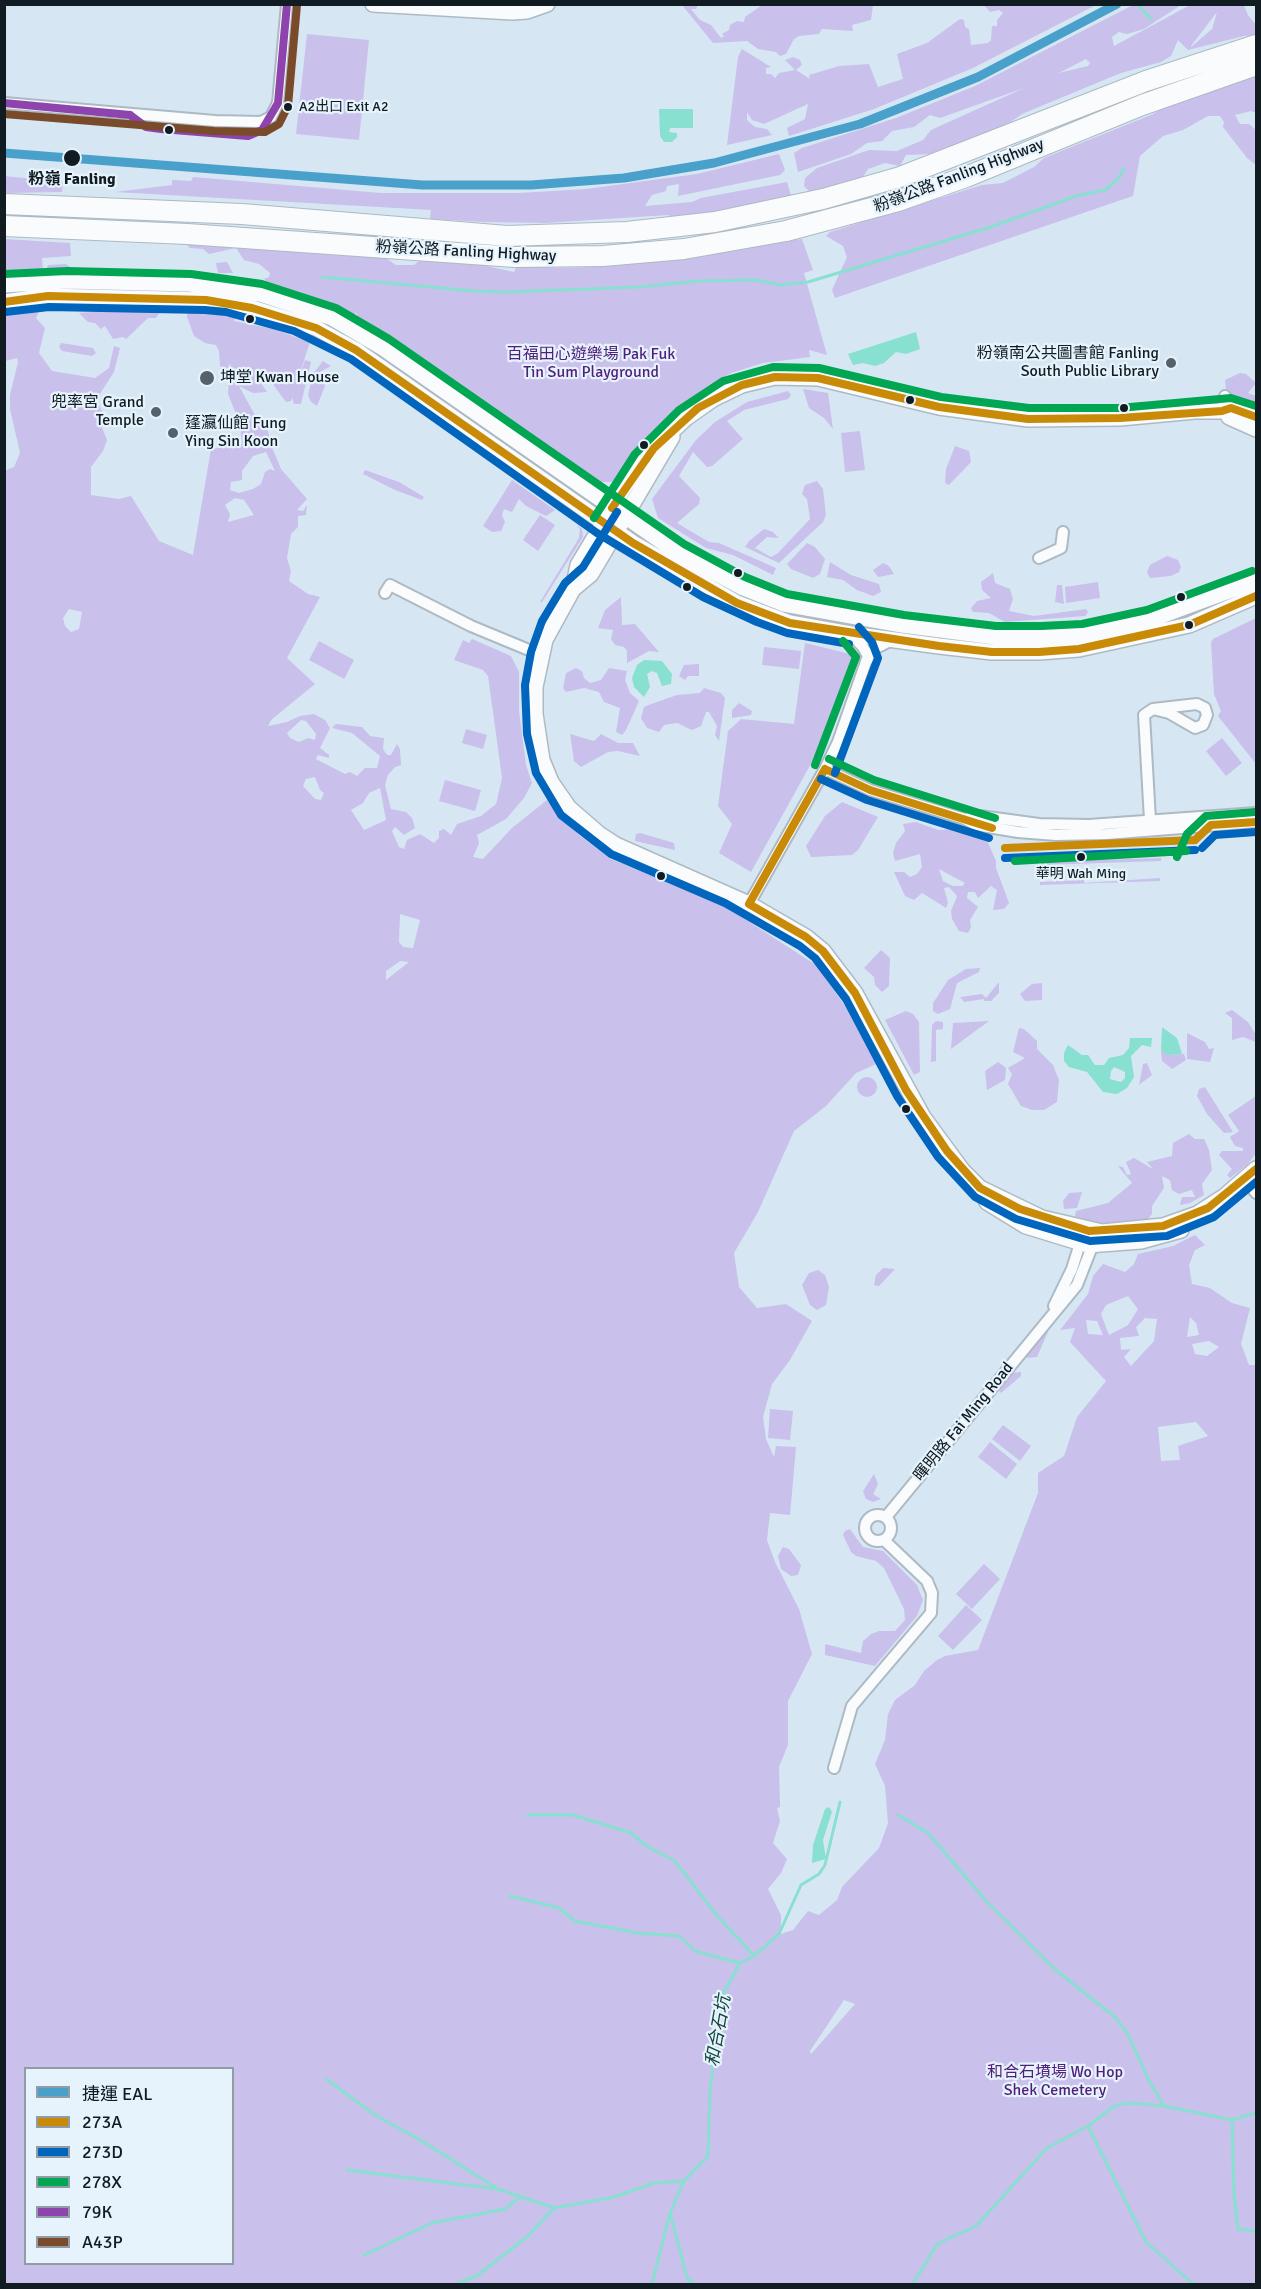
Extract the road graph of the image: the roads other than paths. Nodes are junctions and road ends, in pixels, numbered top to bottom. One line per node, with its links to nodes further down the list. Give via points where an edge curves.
1 (287, 4): 6 (street, via 278,103 271,117 261,122 183,119)
2 (373, 4): 3 (main road, via 527,12)
3 (547, 4)
4 (1257, 45): 7 (highway, 粉嶺公路 Fanling Highway, via 1146,81 882,183 768,213 696,225 507,236 231,213)
5 (1257, 65): 8 (highway, 粉嶺公路 Fanling Highway, via 887,204 795,229 684,249 603,256 515,257 187,234)
6 (4, 102)
7 (4, 204)
8 (4, 226)
9 (4, 285): 16 (main road, via 66,281 190,284 238,290 303,307 365,336)
10 (4, 302): 18 (main road, via 48,296 206,300 298,321 356,350)
11 (1225, 396): 12 (street)
12 (1222, 411): 13 (main road, via 1231,408); 14 (main road, via 1028,419 939,407 828,380 790,376 757,380 727,391 698,408); 15 (main road, via 1227,417)
13 (1257, 417)
14 (677, 428): 16 (main road, via 643,462); 17 (main road)
15 (1257, 429)
16 (612, 508): 17 (main road); 18 (main road)
17 (626, 517): 18 (main road); 21 (main road, via 678,554 784,604 995,637 1062,635 1113,628 1178,611)
18 (610, 528): 24 (main road, via 737,603 790,623); 26 (main road, via 578,565 573,589 551,626)
19 (1064, 532): 20 (street, via 1061,548)
20 (1039, 558)
21 (1257, 581)
22 (385, 593): 26 (street, via 390,585)
23 (1257, 597): 25 (main road, via 1189,625 1079,649 992,652)
24 (851, 634): 25 (main road); 27 (street, via 867,652)
25 (893, 640): 27 (street, via 876,648)
26 (540, 655): 34 (main road, via 535,714 542,760 569,808 616,845)
27 (866, 663): 29 (street)
28 (1153, 709): 32 (street, via 1144,715 1143,721)
29 (825, 769): 31 (street, via 870,790); 34 (street)
30 (1257, 813): 32 (street)
31 (965, 819): 32 (street, via 980,816 1059,825); 33 (street, via 993,828 1056,835)
32 (1150, 820)
33 (1257, 822)
34 (749, 904): 36 (main road, via 806,937 836,965 923,1117 980,1188)
35 (1253, 1181): 36 (main road, via 1179,1221)
36 (1089, 1238): 37 (street, 暉明路 Fai Ming Road, via 1077,1285)
37 (886, 1517): 38 (street, via 891,1528); 38 (street, 暉明路 Fai Ming Road, via 871,1516 864,1526 868,1538)
38 (884, 1540): 39 (street, via 927,1581 932,1607 924,1624 852,1706)
39 (834, 1768)

